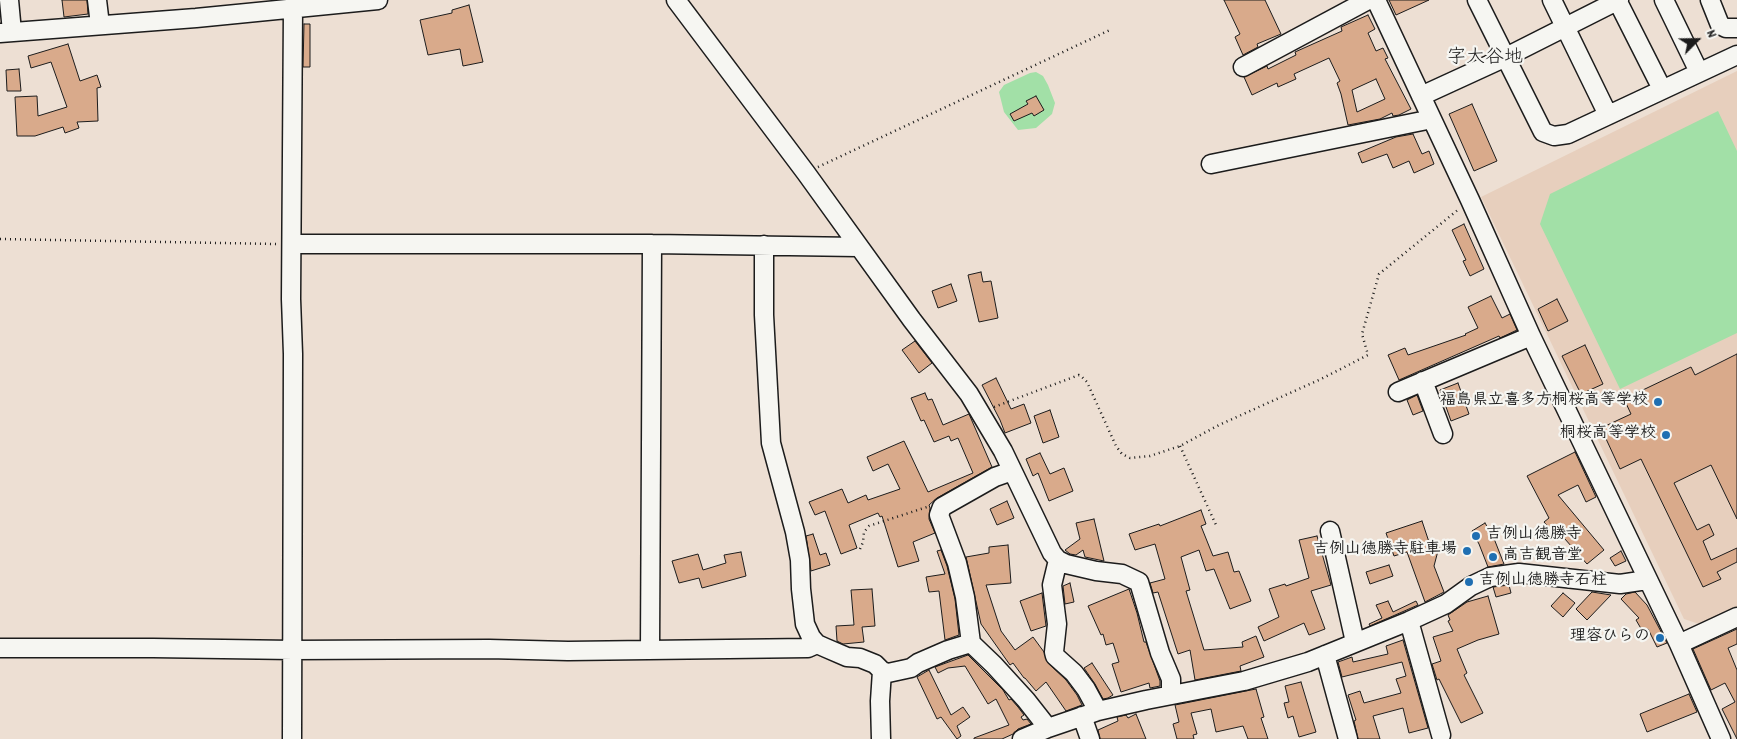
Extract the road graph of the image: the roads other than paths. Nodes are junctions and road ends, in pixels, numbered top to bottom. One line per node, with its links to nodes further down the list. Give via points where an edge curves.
1 (9, 0): 16 (street)
2 (97, 0): 13 (street)
3 (378, 0): 12 (street)
4 (676, 0): 29 (street)
5 (1368, 0): 19 (street)
6 (1376, 0): 22 (street)
7 (1477, 0): 18 (street)
8 (1552, 0): 14 (street)
9 (1618, 0): 14 (street); 21 (street)
10 (1710, 0): 15 (street, via 1720,25)
11 (1667, 1): 20 (street)
12 (302, 5): 13 (street); 26 (street)
13 (100, 25): 16 (street)
14 (1565, 27): 18 (street); 23 (street)
15 (1737, 28)
16 (6, 33)
17 (1737, 54): 20 (street)
18 (1506, 57): 22 (street); 23 (street, via 1543,132 1554,136 1568,134)
19 (1243, 67)
20 (1699, 72): 21 (street)
21 (1662, 90): 23 (street)
22 (1421, 96): 24 (street)
23 (1608, 115)
24 (1432, 119): 25 (street); 30 (street)
25 (1211, 164)
26 (292, 244): 27 (street); 46 (street)
27 (652, 244): 28 (street); 45 (street)
28 (764, 245): 29 (street); 42 (street, via 771,443 795,532 805,624)
29 (858, 247): 34 (street, via 969,394)
30 (1531, 336): 31 (street); 37 (street)
31 (1423, 382): 32 (street); 33 (street)
32 (1398, 392)
33 (1443, 434)
34 (1012, 471): 36 (street, via 1052,554); 41 (street, via 995,477 940,510 965,597)
35 (1330, 531): 40 (street)
36 (1058, 560): 49 (street, via 1096,571 1122,574 1139,582 1171,679); 50 (street, via 1052,585 1057,624 1054,652 1086,689)
37 (1648, 580): 39 (street, via 1620,584 1519,573 1490,576 1446,604); 43 (street)
38 (1737, 618): 43 (street)
39 (1409, 621): 40 (street); 52 (street)
40 (1355, 642): 47 (street)
41 (970, 643): 48 (street, via 911,668 888,673); 51 (street, via 994,665)
42 (817, 644): 45 (street, via 808,648); 48 (street, via 848,657 860,658)
43 (1679, 644): 58 (street)
44 (0, 648): 46 (street)
45 (650, 649): 46 (street)
46 (293, 650): 53 (street)
47 (1325, 655): 49 (street, via 1244,681); 57 (street)
48 (882, 671): 54 (street)
49 (1171, 695): 50 (street)
50 (1090, 714): 51 (street); 56 (street)
51 (1048, 728): 55 (street)
52 (1441, 735)
53 (292, 739)
54 (881, 739)
55 (1022, 739)
56 (1090, 739)
57 (1348, 739)
58 (1721, 739)

